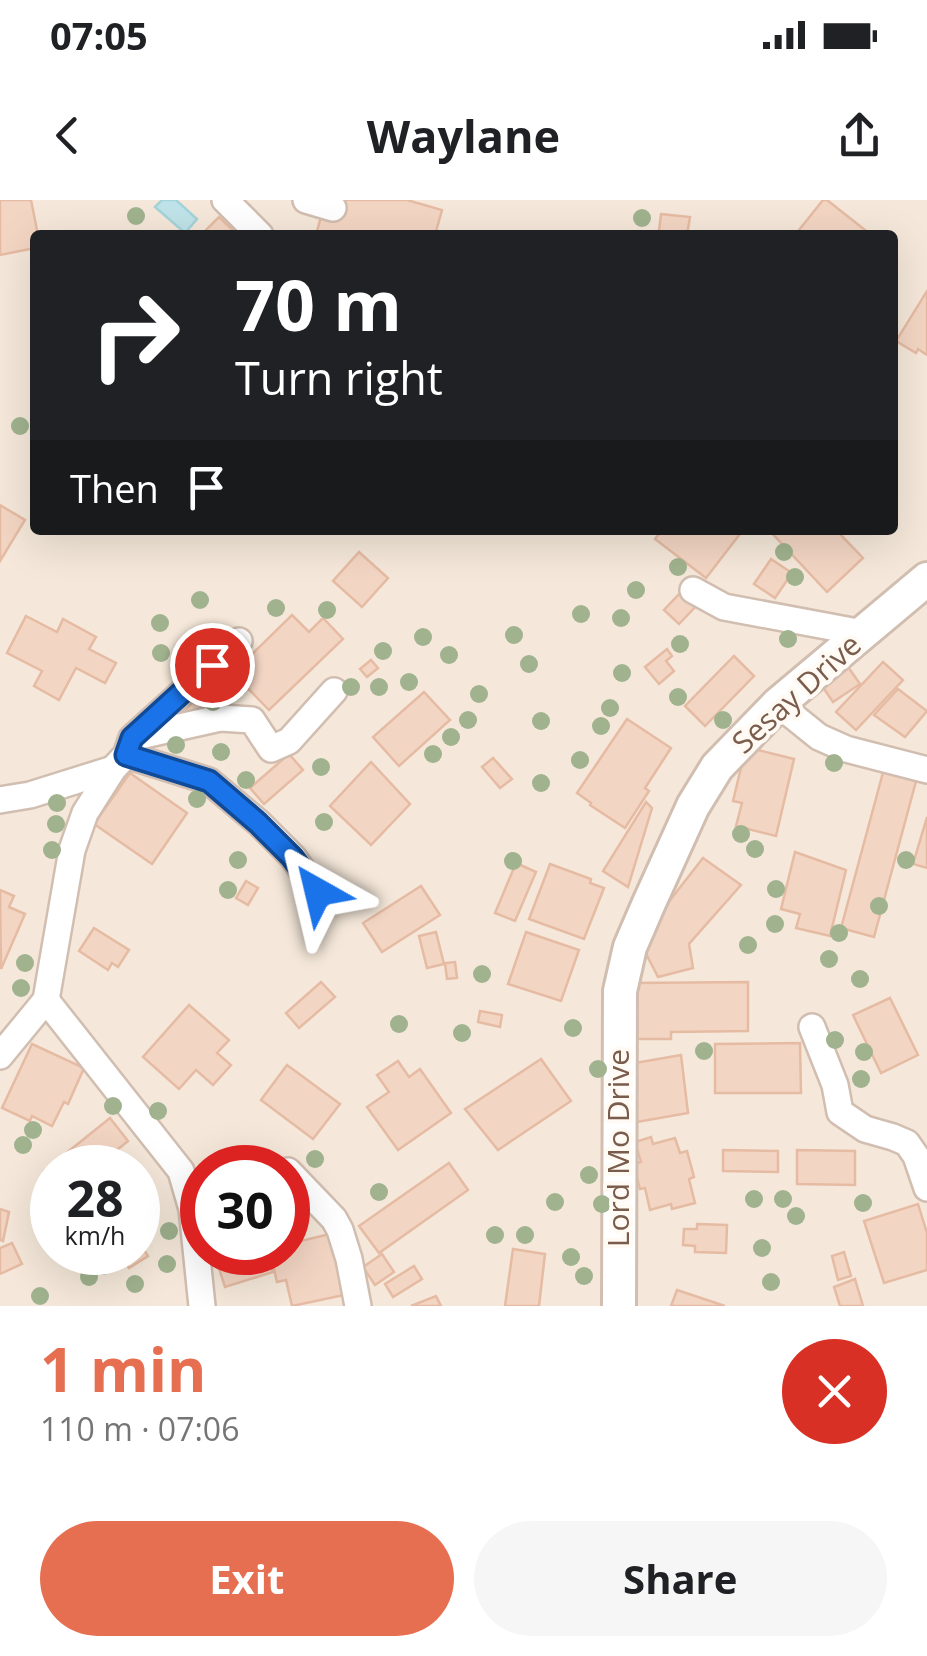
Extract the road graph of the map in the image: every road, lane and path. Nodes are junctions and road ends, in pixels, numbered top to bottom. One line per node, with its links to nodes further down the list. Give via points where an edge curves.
1 (227, 200): 4 (street)
2 (306, 200): 3 (street)
3 (333, 208)
4 (255, 230)
5 (927, 579): 7 (street, Sesay Drive)
6 (693, 590): 7 (street, via 724,607)
7 (863, 633): 10 (street, Sesay Drive)
8 (239, 641): 11 (street)
9 (334, 692): 11 (street, via 288,741 271,749 252,720 220,718)
10 (778, 704): 12 (street, via 846,749); 15 (street, Sesay Drive, via 717,767 693,806 630,947)
11 (124, 754): 13 (street, via 30,795); 14 (street, via 209,781 292,857); 16 (street, via 85,812 72,850)
12 (927, 770)
13 (0, 800)
14 (318, 892)
15 (620, 991): 23 (street, Lord Mo Drive)
16 (46, 1000): 18 (street); 21 (street, via 181,1171 192,1209)
17 (812, 1027): 19 (street, via 840,1112 907,1143)
18 (0, 1056)
19 (927, 1188)
20 (310, 1194): 22 (street, via 340,1230)
21 (202, 1306)
22 (358, 1306)
23 (619, 1306)

